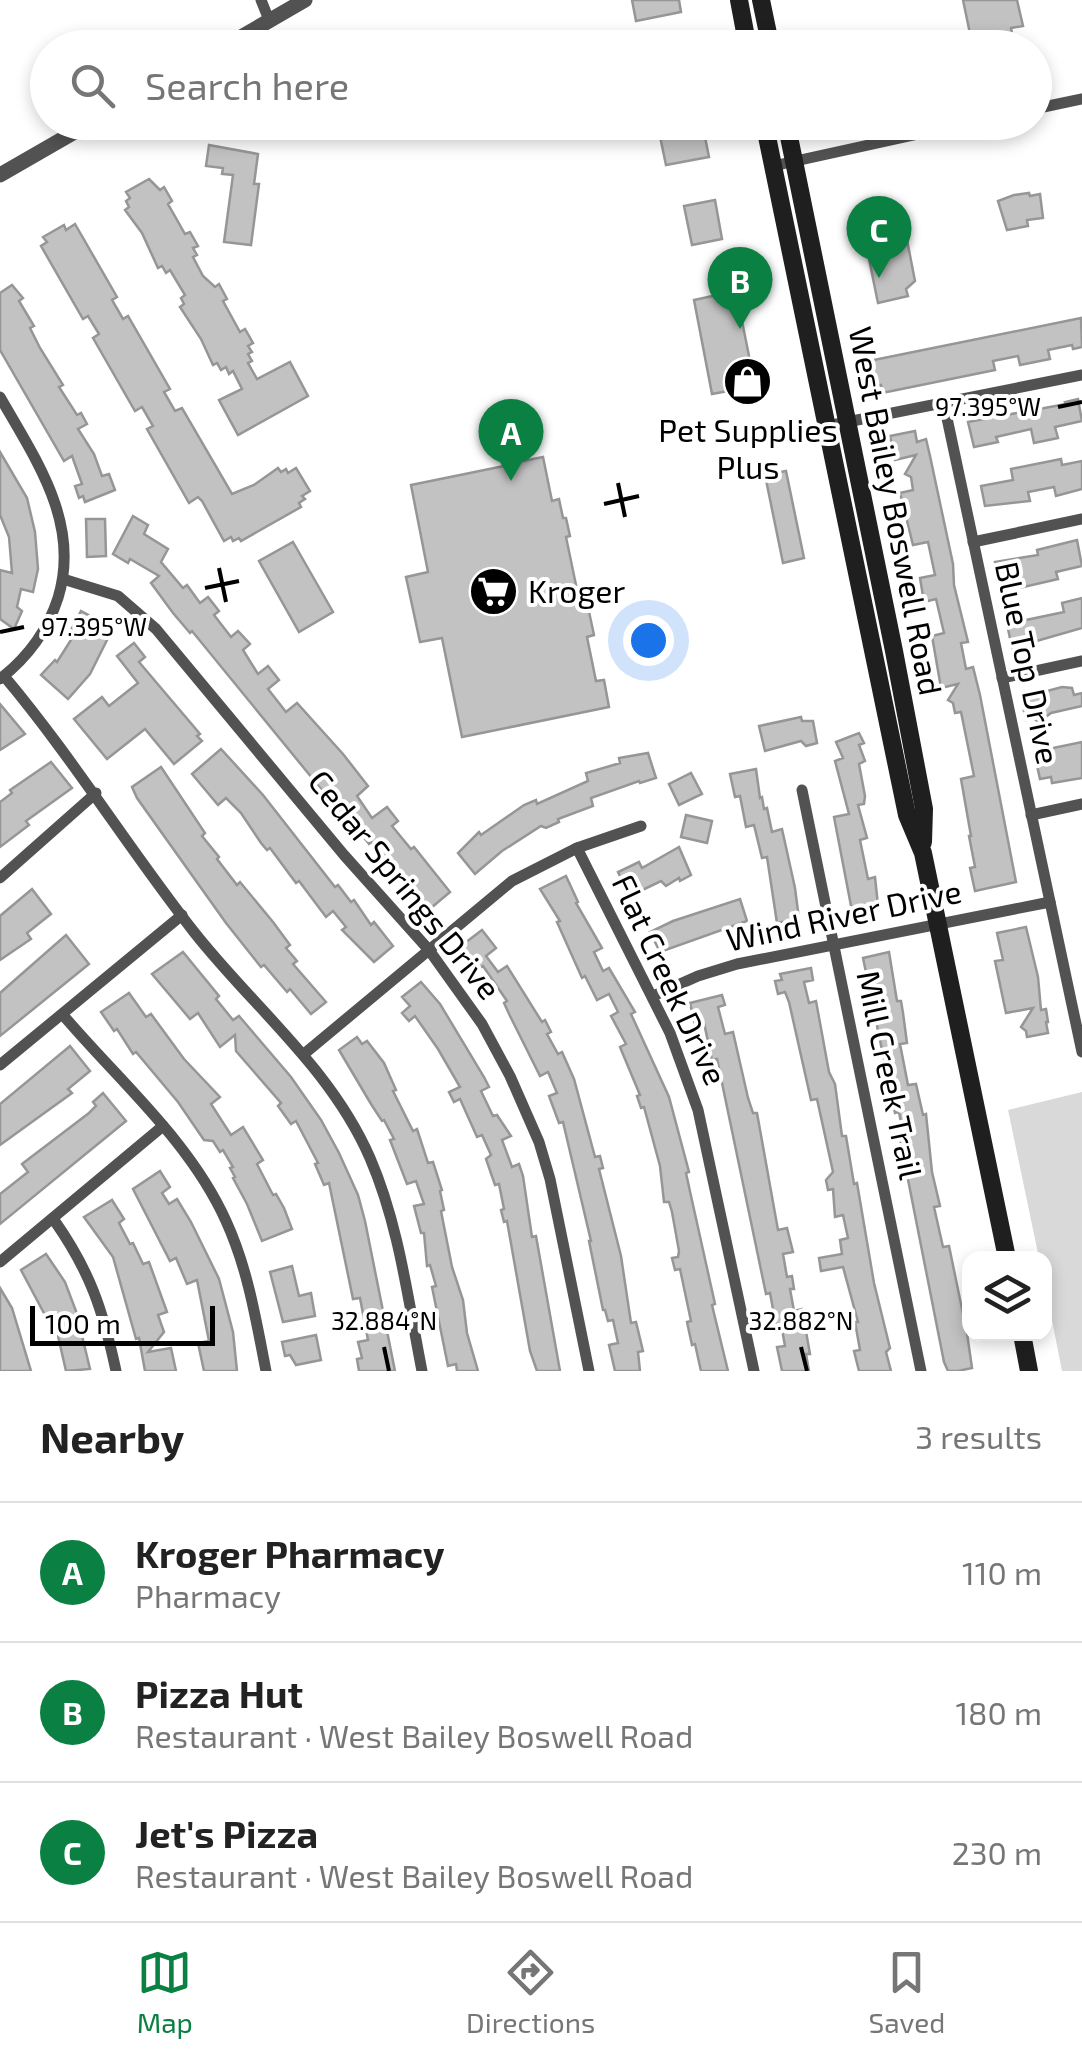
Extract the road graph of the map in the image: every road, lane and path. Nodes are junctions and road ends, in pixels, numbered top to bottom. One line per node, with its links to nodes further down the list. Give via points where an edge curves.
1 (262, 0): 5 (street)
2 (305, 0): 5 (street)
3 (738, 0): 7 (main road)
4 (762, 0): 8 (main road)
5 (270, 20): 6 (street)
6 (253, 30)
7 (744, 30)
8 (768, 30)
9 (1082, 99): 10 (street)
10 (1052, 105)
11 (61, 140): 17 (street)
12 (767, 140): 16 (main road, West Bailey Boswell Road)
13 (790, 140): 15 (main road, West Bailey Boswell Road)
14 (890, 140): 15 (street)
15 (794, 161): 16 (street); 21 (main road, West Bailey Boswell Road)
16 (772, 166): 22 (main road, West Bailey Boswell Road)
17 (0, 175)
18 (1082, 375): 20 (street)
19 (0, 397): 25 (street, via 63,525)
20 (944, 404): 21 (street); 24 (street, Blue Top Drive)
21 (848, 424): 22 (street); 35 (main road, West Bailey Boswell Road, via 924,809)
22 (827, 426): 35 (main road, West Bailey Boswell Road, via 907,814)
23 (1082, 519): 24 (street)
24 (973, 542): 28 (street, Blue Top Drive)
25 (64, 579): 27 (street, via 42,634); 41 (street, Cedar Springs Drive, via 136,609)
26 (1082, 661): 28 (street)
27 (2, 678): 30 (street)
28 (1002, 678): 32 (street, Blue Top Drive)
29 (802, 790): 40 (street, Mill Creek Trail)
30 (96, 793): 36 (street); 38 (street)
31 (1082, 804): 32 (street)
32 (1032, 815): 37 (street, Blue Top Drive)
33 (641, 826): 34 (street)
34 (576, 848): 41 (street, via 512,880); 42 (street, Flat Creek Drive)
35 (923, 853): 39 (main road, West Bailey Boswell Road)
36 (0, 878)
37 (1050, 902): 39 (street, Wind River Drive); 44 (street, Blue Top Drive)
38 (182, 915): 43 (street); 45 (street)
39 (938, 924): 40 (street, Wind River Drive); 49 (main road, West Bailey Boswell Road)
40 (834, 943): 42 (street, Wind River Drive, via 737,964); 57 (street, Mill Creek Trail)
41 (429, 950): 45 (street); 55 (street, Cedar Springs Drive, via 482,1024 528,1113 550,1179)
42 (653, 996): 56 (street, Flat Creek Drive, via 698,1110)
43 (63, 1015): 46 (street); 47 (street)
44 (1082, 1052)
45 (304, 1054): 54 (street, via 348,1116 382,1190)
46 (0, 1066)
47 (163, 1126): 48 (street); 53 (street, via 226,1220 250,1291)
48 (54, 1220): 50 (street); 52 (street, via 95,1290)
49 (1006, 1251)
50 (0, 1262)
51 (1024, 1341): 58 (main road)
52 (116, 1371)
53 (266, 1371)
54 (422, 1371)
55 (588, 1371)
56 (754, 1371)
57 (921, 1371)
58 (1030, 1371)

